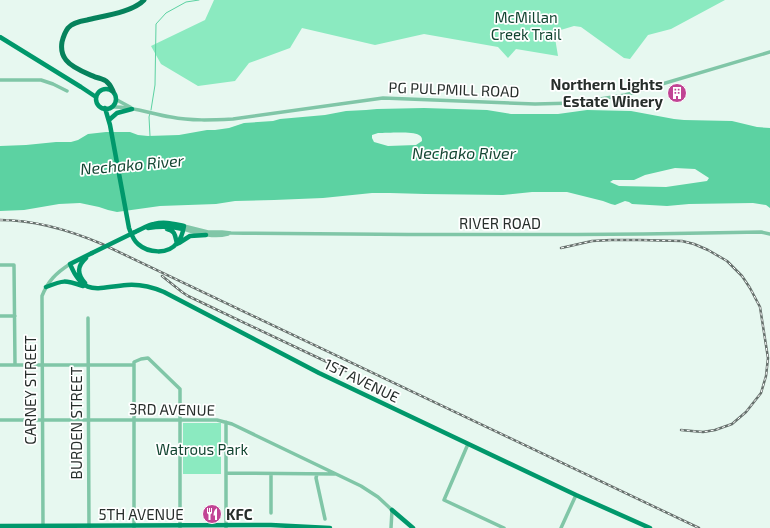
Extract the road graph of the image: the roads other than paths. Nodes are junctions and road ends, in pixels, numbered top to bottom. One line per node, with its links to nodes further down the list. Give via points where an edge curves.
1 (144, 0): 7 (highway, via 131,9 74,24 67,28 63,38 62,46 66,60 72,66 104,80)
2 (0, 36): 5 (main road)
3 (770, 52): 13 (street, PG PULPMILL ROAD, via 625,96 575,103 535,104 383,98 217,120 172,118)
4 (0, 80): 6 (street, via 41,80)
5 (81, 86): 8 (main road); 9 (main road)
6 (67, 91)
7 (113, 91): 8 (main road, via 108,88); 10 (main road)
8 (99, 92): 9 (main road)
9 (96, 97): 12 (main road, via 98,104)
10 (117, 100): 11 (main road); 13 (street)
11 (112, 107): 12 (main road); 13 (street); 14 (main road)
12 (105, 108): 14 (main road)
13 (132, 108): 14 (main road, via 117,114)
14 (110, 122): 21 (main road, via 133,238 145,249 160,251)
15 (154, 227): 16 (main road, RIVER ROAD); 17 (main road, RIVER ROAD); 21 (main road, via 172,230)
16 (184, 228): 17 (main road, RIVER ROAD, via 173,223 161,223); 18 (street, RIVER ROAD); 20 (street, RIVER ROAD); 21 (main road)
17 (142, 229): 22 (main road, RIVER ROAD, bridge)
18 (231, 233): 19 (street, RIVER ROAD); 20 (street, RIVER ROAD)
19 (770, 234)
20 (206, 235): 21 (main road, via 190,236)
21 (177, 244)
22 (92, 253): 23 (main road, RIVER ROAD); 26 (main road, via 79,267 79,274)
23 (70, 264): 25 (street, CARNEY STREET, via 53,277); 26 (main road, via 79,281)
24 (0, 265): 28 (street, via 14,265)
25 (46, 287): 26 (main road, 1ST AVENUE, via 65,281); 32 (street, CARNEY STREET, via 41,304)
26 (88, 287): 41 (main road, 1ST AVENUE, via 152,287 319,373)
27 (0, 316): 28 (street)
28 (15, 316): 31 (street)
29 (88, 318): 33 (street, BURDEN STREET)
30 (0, 365): 31 (street)
31 (15, 365): 32 (street)
32 (43, 365): 33 (street); 36 (street, CARNEY STREET)
33 (88, 365): 34 (street); 37 (street, BURDEN STREET)
34 (134, 365): 38 (street); 39 (street, via 134,362 148,358 180,389)
35 (0, 420): 36 (street, 3RD AVENUE)
36 (43, 420): 37 (street, 3RD AVENUE); 51 (street, CARNEY STREET)
37 (88, 420): 38 (street, 3RD AVENUE); 52 (street, BURDEN STREET)
38 (134, 420): 39 (street, 3RD AVENUE); 53 (street)
39 (180, 420): 40 (street, 3RD AVENUE); 54 (street)
40 (226, 422): 42 (street); 45 (street, 3RD AVENUE)
41 (468, 444): 46 (main road, 1ST AVENUE); 60 (street, via 444,500)
42 (226, 473): 43 (street); 55 (street)
43 (271, 474): 44 (street); 48 (street)
44 (317, 474): 45 (street); 49 (street)
45 (337, 474): 47 (street, 3RD AVENUE, via 370,491)
46 (576, 495): 61 (street); 62 (main road, 1ST AVENUE)
47 (392, 510): 58 (street); 59 (main road)
48 (271, 513)
49 (326, 519)
50 (0, 526): 51 (main road, 5TH AVENUE)
51 (43, 527): 52 (main road, 5TH AVENUE)
52 (89, 527): 53 (main road, 5TH AVENUE)
53 (134, 527): 54 (main road, 5TH AVENUE)
54 (180, 527): 55 (main road, 5TH AVENUE)
55 (226, 527): 56 (main road, 5TH AVENUE)
56 (271, 527): 57 (main road, 5TH AVENUE)
57 (330, 528)
58 (391, 528)
59 (413, 528)
60 (504, 528)
61 (561, 528)
62 (650, 528)

